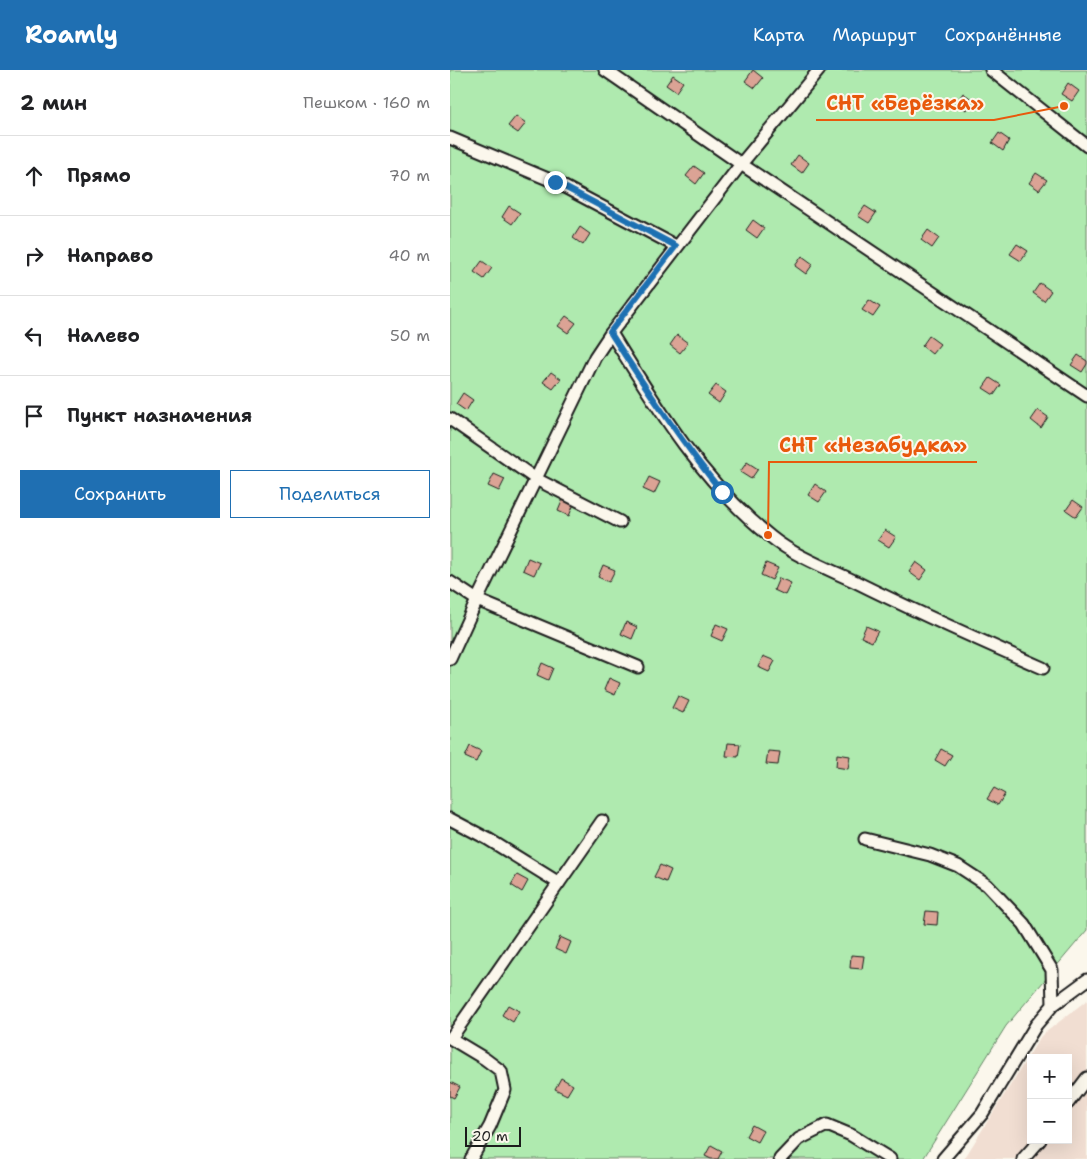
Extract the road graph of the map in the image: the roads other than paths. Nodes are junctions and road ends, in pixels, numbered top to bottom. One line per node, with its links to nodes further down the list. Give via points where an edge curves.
1 (605, 70): 6 (lane)
2 (819, 70): 6 (lane)
3 (991, 70): 5 (lane)
4 (450, 138): 7 (lane, via 555,182)
5 (1087, 146)
6 (740, 164): 7 (lane); 9 (lane)
7 (676, 246): 8 (lane)
8 (610, 332): 11 (lane); 17 (lane, via 652,400 694,458 722,492 772,538 908,608)
9 (1087, 396)
10 (450, 419): 11 (lane)
11 (536, 479): 12 (lane); 14 (lane)
12 (620, 522)
13 (450, 582): 14 (lane)
14 (477, 600): 15 (lane); 16 (lane)
15 (450, 659)
16 (638, 667)
17 (1043, 668)
18 (450, 819): 21 (lane)
19 (602, 821): 21 (lane)
20 (865, 839): 23 (lane, via 930,855 958,866 987,884 1024,924 1052,970)
21 (559, 883): 24 (lane)
22 (1087, 980): 23 (lane)
23 (1053, 1005): 31 (lane, via 1024,1043 982,1114)
24 (450, 1038): 28 (lane, via 501,1071 505,1090)
25 (1087, 1078): 26 (lane)
26 (1071, 1099)
27 (1036, 1144): 32 (lane)
28 (471, 1159)
29 (780, 1159): 30 (lane, via 799,1139 827,1125)
30 (890, 1159)
31 (943, 1159)
32 (1023, 1159)

